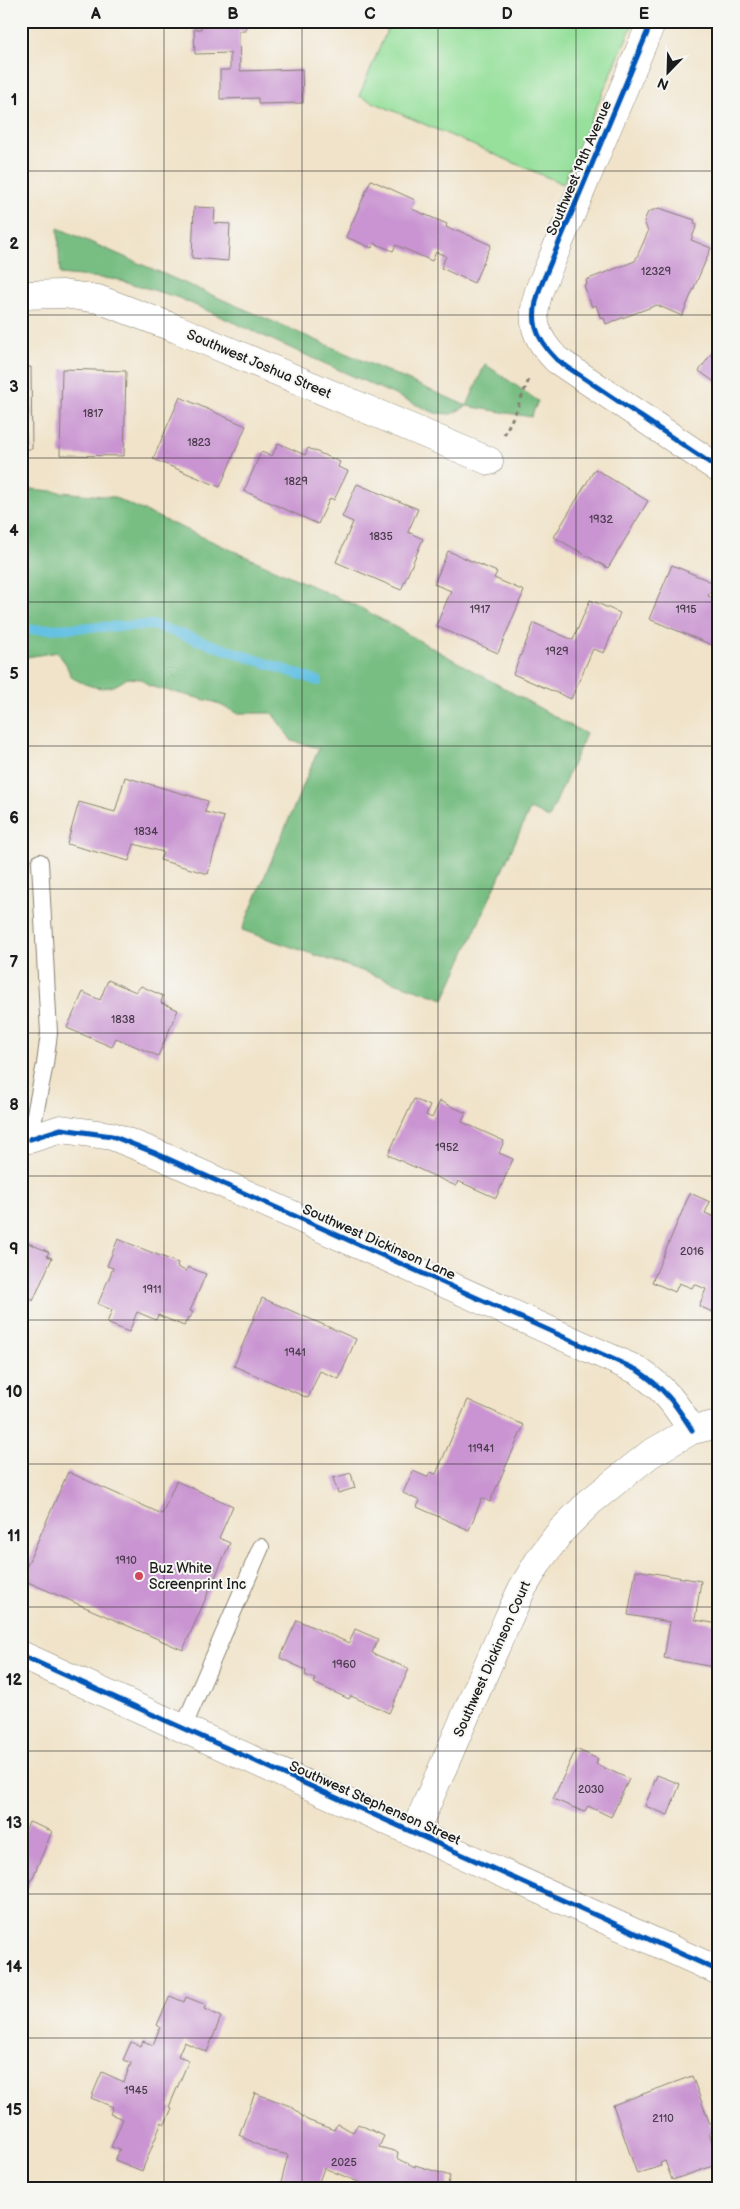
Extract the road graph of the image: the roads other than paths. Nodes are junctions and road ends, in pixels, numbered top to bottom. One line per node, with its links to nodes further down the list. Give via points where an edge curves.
1 (652, 21): 4 (street, Southwest 19th Avenue, via 540,288 534,324 546,349 557,360)
2 (21, 295): 3 (street, Southwest Joshua Street, via 63,294 98,299)
3 (489, 461)
4 (719, 469)
5 (40, 862): 6 (lane, via 49,1033 46,1064)
6 (26, 1137): 8 (street, Southwest Dickinson Lane, via 61,1129 112,1136 156,1153 637,1370 673,1400)
7 (719, 1424): 8 (street, Southwest Dickinson Court)
8 (692, 1430): 12 (street, Southwest Dickinson Court, via 650,1454 591,1501 540,1559 508,1619)
9 (261, 1547): 11 (lane)
10 (21, 1655): 11 (street, Southwest Stephenson Street)
11 (182, 1728): 12 (street, Southwest Stephenson Street)
12 (414, 1833): 13 (street, Southwest Stephenson Street)
13 (719, 1971)

